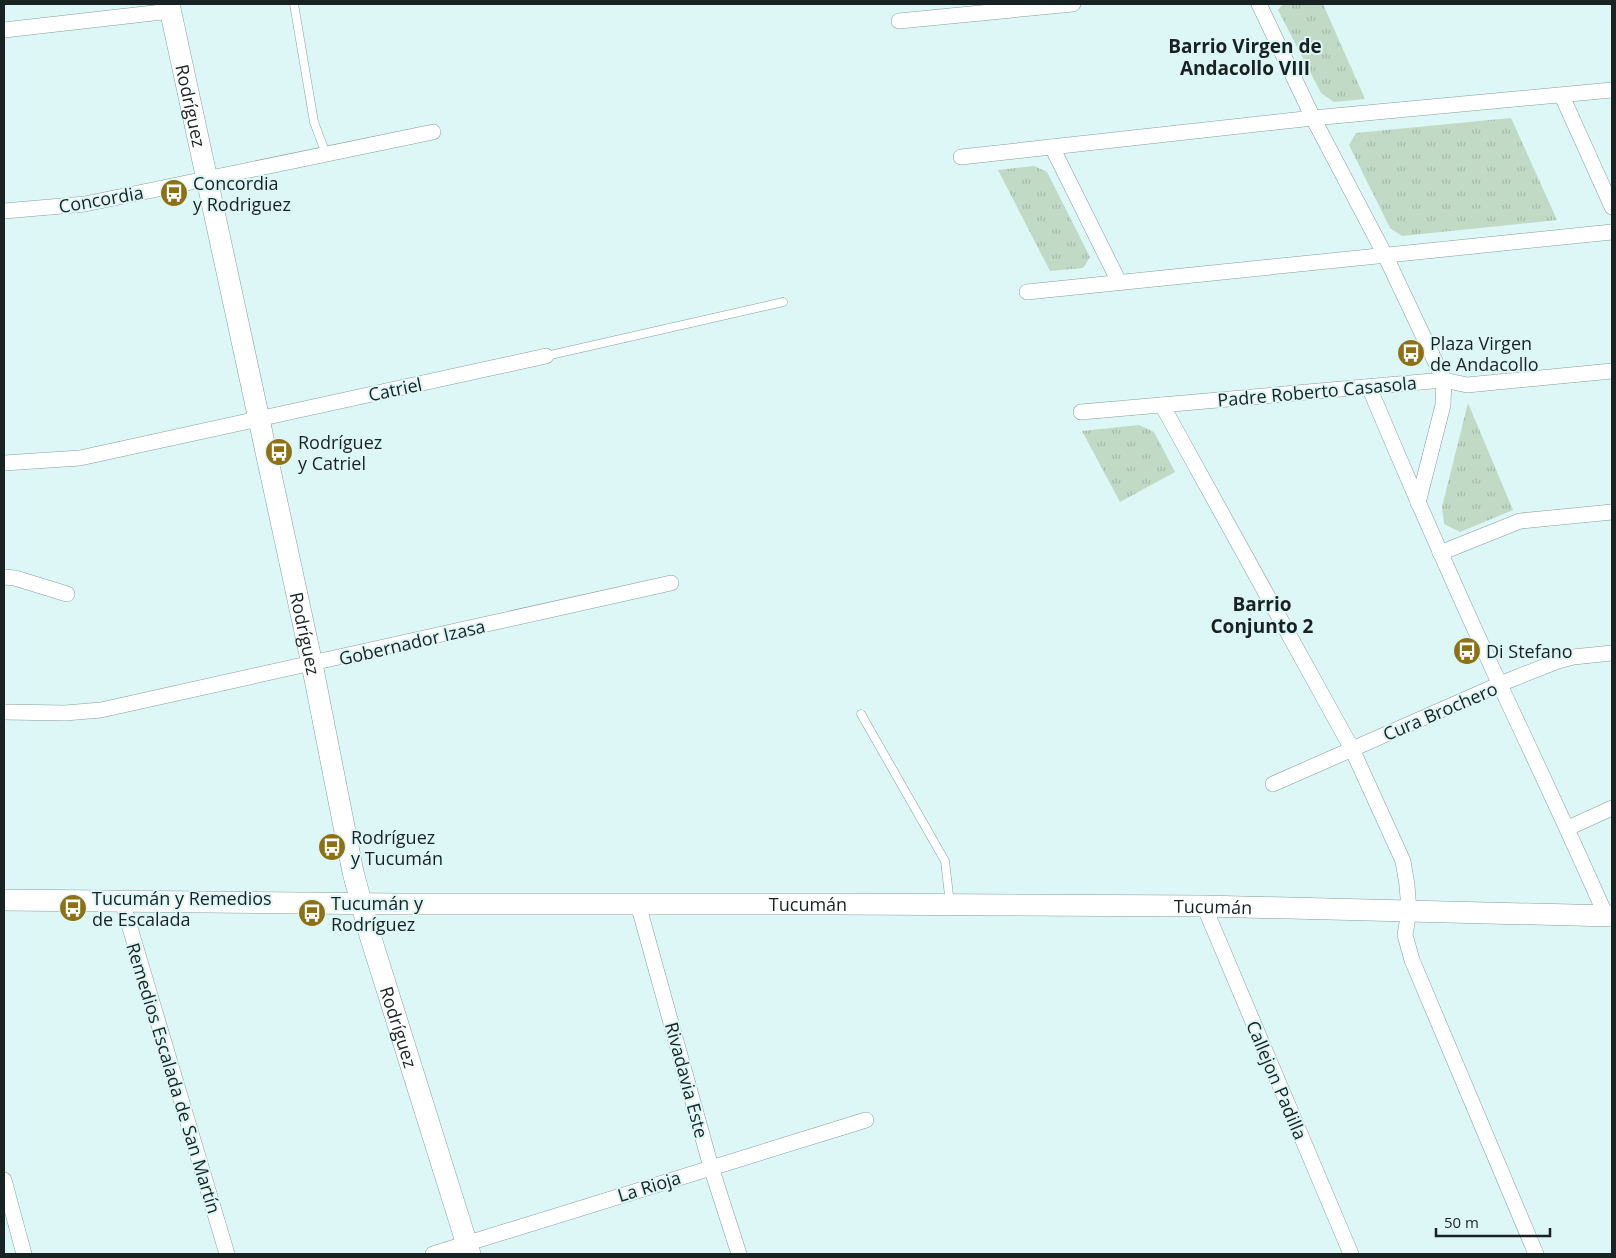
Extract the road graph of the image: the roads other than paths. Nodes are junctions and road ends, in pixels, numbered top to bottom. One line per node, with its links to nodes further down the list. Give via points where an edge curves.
1 (294, 4): 13 (lane, via 314,122)
2 (1073, 4): 5 (street)
3 (1259, 4): 10 (street)
4 (170, 7): 7 (street); 15 (main road, Rodríguez)
5 (978, 8): 6 (street)
6 (899, 21)
7 (4, 30)
8 (1612, 90): 9 (street)
9 (1562, 96): 10 (street); 16 (street)
10 (1313, 118): 12 (street); 19 (street)
11 (433, 132): 13 (street, Concordia)
12 (1052, 147): 14 (street); 20 (street)
13 (326, 154): 15 (street, Concordia)
14 (961, 157)
15 (207, 179): 17 (street, Concordia, via 84,204); 29 (main road, Rodríguez)
16 (1612, 207)
17 (4, 212)
18 (1612, 232): 19 (street)
19 (1385, 255): 20 (street); 25 (street)
20 (1119, 282): 21 (street)
21 (1027, 292)
22 (783, 302): 23 (lane, Catriel)
23 (546, 356): 29 (street, Catriel)
24 (1612, 371): 25 (street, Padre Roberto Casasola, via 1467,385)
25 (1444, 380): 26 (street, Padre Roberto Casasola); 31 (street, via 1443,405)
26 (1369, 387): 27 (street, Padre Roberto Casasola); 31 (street)
27 (1162, 405): 28 (street, Padre Roberto Casasola); 42 (street)
28 (1081, 412)
29 (259, 419): 30 (street, Catriel, via 80,458); 38 (main road, Rodríguez)
30 (4, 463)
31 (1418, 503): 33 (street)
32 (1612, 512): 33 (street, via 1520,520)
33 (1440, 553): 39 (street)
34 (4, 577): 36 (street)
35 (671, 583): 38 (street, Gobernador Izasa)
36 (67, 594)
37 (1612, 653): 39 (street, Cura Brochero, via 1558,661)
38 (312, 664): 40 (street, Gobernador Izasa, via 101,710 65,714); 48 (main road, Rodríguez)
39 (1500, 684): 42 (street, Cura Brochero); 45 (street)
40 (4, 712)
41 (862, 714): 50 (lane, via 945,861)
42 (1352, 749): 43 (street, Cura Brochero); 52 (street, via 1403,861)
43 (1273, 784)
44 (1612, 808): 45 (street)
45 (1568, 828): 53 (street)
46 (4, 900): 47 (main road, Tucumán)
47 (122, 901): 48 (main road, Tucumán); 59 (street, Remedios Escalada de San Martín)
48 (361, 903): 49 (main road, Tucumán); 57 (main road, Rodríguez)
49 (638, 904): 50 (main road, Tucumán); 55 (street, Rivadavia Este)
50 (950, 905): 51 (main road, Tucumán)
51 (1204, 906): 52 (main road, Tucumán); 62 (street, Callejon Padilla)
52 (1409, 911): 53 (main road, Tucumán); 63 (street, via 1405,935 1412,960)
53 (1609, 916)
54 (866, 1120): 55 (street, La Rioja)
55 (711, 1167): 57 (street, La Rioja); 61 (street, Rivadavia Este)
56 (4, 1180): 58 (street)
57 (468, 1249): 60 (street, La Rioja)
58 (24, 1254)
59 (227, 1254)
60 (433, 1254)
61 (739, 1254)
62 (1351, 1254)
63 (1536, 1254)

